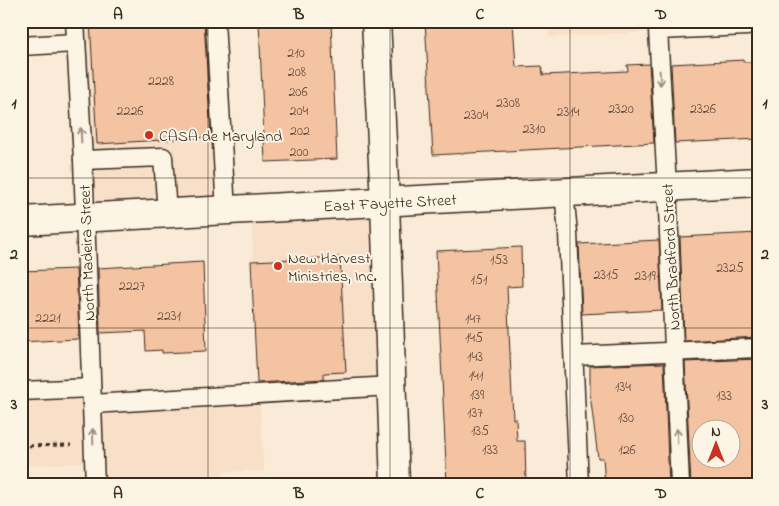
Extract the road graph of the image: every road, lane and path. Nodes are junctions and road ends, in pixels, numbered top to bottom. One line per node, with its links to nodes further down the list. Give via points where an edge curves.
1 (75, 21): 5 (lane, North Madeira Street)
2 (215, 21): 12 (lane)
3 (376, 21): 11 (main road)
4 (758, 22): 9 (lane, North Bradford Street, one-way to 9, via 747,26 658,30)
5 (76, 43): 6 (lane); 7 (lane, North Madeira Street, one-way to 5)
6 (21, 46)
7 (83, 160): 13 (lane, via 162,158); 14 (lane, North Madeira Street)
8 (758, 182): 9 (main road, East Fayette Street)
9 (667, 187): 10 (main road, East Fayette Street); 17 (lane, North Bradford Street)
10 (564, 192): 11 (main road, East Fayette Street); 18 (lane)
11 (385, 202): 12 (main road, East Fayette Street); 19 (main road)
12 (226, 211): 13 (main road, East Fayette Street)
13 (167, 214): 14 (main road, East Fayette Street)
14 (85, 218): 15 (main road, East Fayette Street); 21 (lane, North Madeira Street)
15 (21, 221)
16 (758, 348): 17 (lane)
17 (674, 352): 18 (lane); 27 (lane, North Bradford Street, one-way to 17)
18 (574, 356): 26 (lane)
19 (391, 386): 21 (lane); 25 (main road)
20 (21, 391): 21 (lane)
21 (91, 396): 22 (lane, North Madeira Street, one-way to 21)
22 (93, 445): 23 (path); 24 (lane, North Madeira Street)
23 (21, 446)
24 (95, 485)
25 (395, 485)
26 (579, 485)
27 (680, 485)

